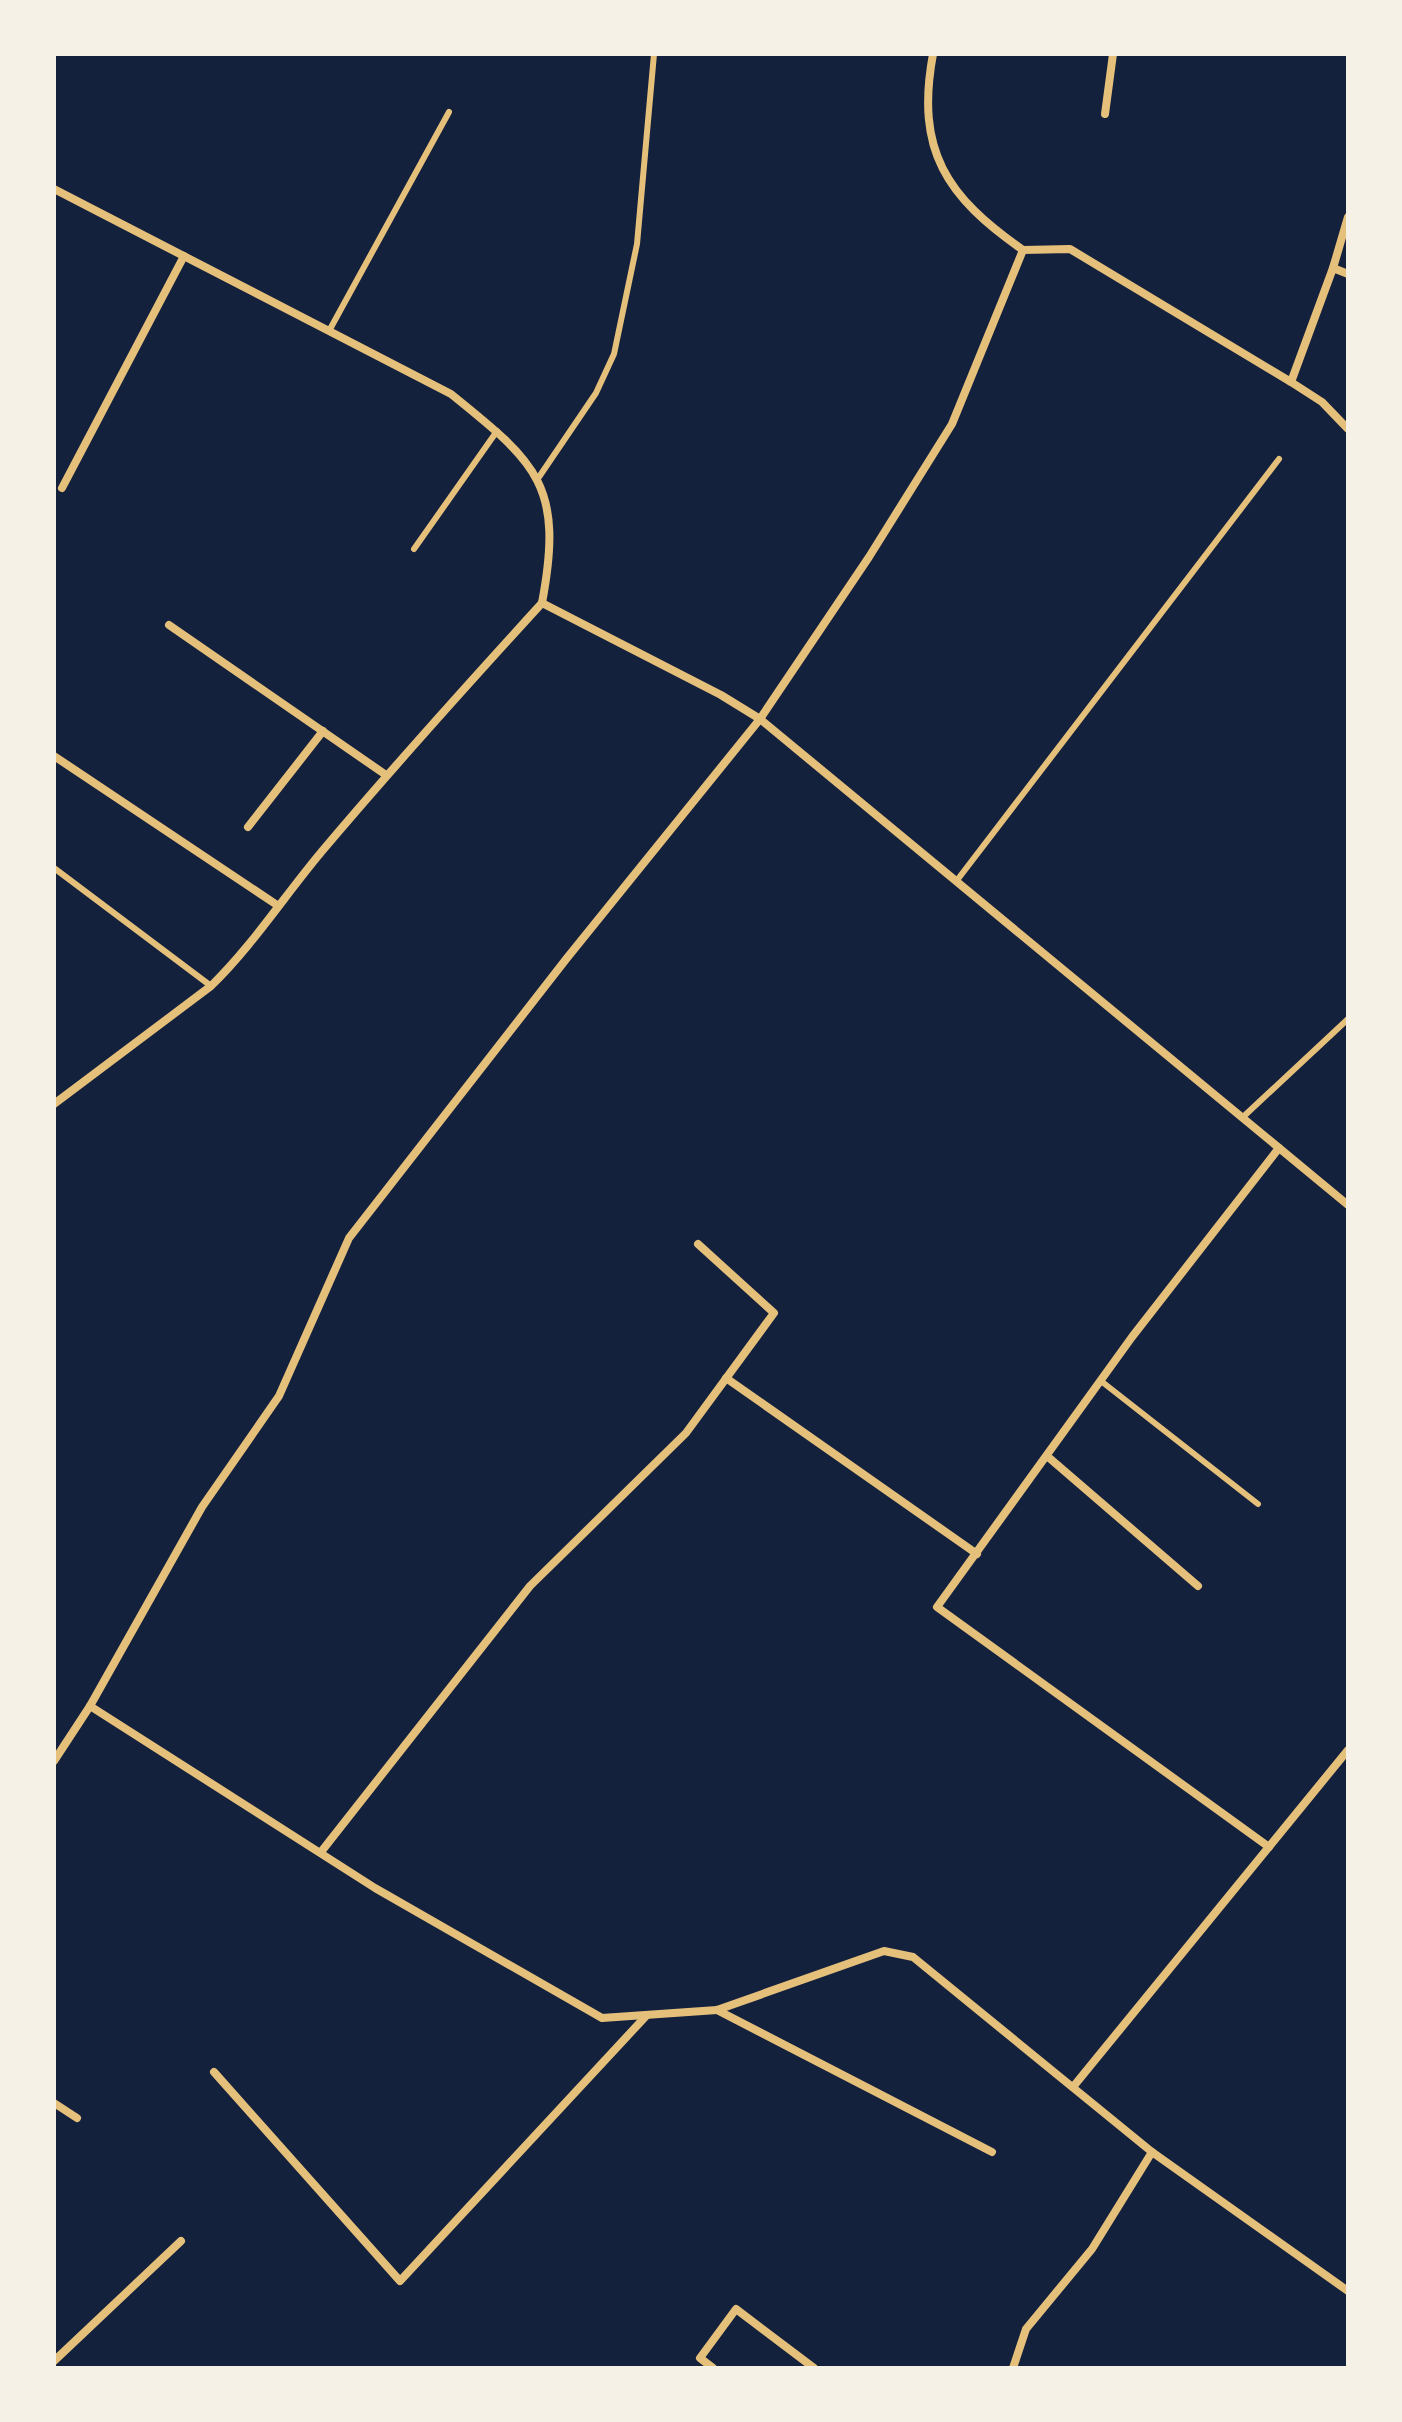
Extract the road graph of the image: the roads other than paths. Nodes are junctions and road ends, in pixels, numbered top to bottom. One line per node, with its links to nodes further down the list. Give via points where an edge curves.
1 (654, 54): 17 (lane, via 637,244 614,354 596,393)
2 (933, 54): 8 (street, via 929,123 944,177 980,220)
3 (1113, 54): 5 (street)
4 (449, 112): 12 (lane)
5 (1105, 114)
6 (54, 189): 9 (street)
7 (1348, 217): 10 (street)
8 (1023, 250): 13 (street, via 1070,249); 22 (street, via 952,424)
9 (184, 256): 12 (street); 18 (street)
10 (1333, 268): 11 (street); 13 (street)
11 (1348, 274)
12 (329, 331): 15 (street, via 451,394)
13 (1291, 382): 14 (street, via 1322,402)
14 (1348, 429)
15 (497, 431): 17 (street); 19 (lane)
16 (1279, 459): 28 (lane)
17 (539, 477): 20 (street, via 550,525)
18 (62, 488)
19 (414, 549)
20 (542, 603): 22 (street); 25 (street)
21 (169, 625): 23 (street)
22 (760, 719): 28 (street); 43 (street, via 349,1238 279,1396 202,1507)
23 (323, 731): 25 (street); 26 (street)
24 (54, 756): 29 (street)
25 (386, 775): 29 (street)
26 (248, 827)
27 (54, 868): 30 (lane)
28 (958, 879): 33 (street)
29 (277, 905): 30 (street)
30 (211, 986): 32 (street)
31 (1348, 1019): 33 (lane)
32 (54, 1104)
33 (1243, 1117): 34 (street)
34 (1279, 1148): 35 (street); 38 (street)
35 (1348, 1205)
36 (698, 1244): 37 (street, via 774,1313)
37 (726, 1378): 41 (street); 47 (street, via 686,1433 530,1586)
38 (1101, 1381): 39 (street); 40 (lane)
39 (1047, 1456): 41 (street); 42 (street)
40 (1258, 1504)
41 (977, 1554): 46 (street, via 937,1607)
42 (1198, 1586)
43 (90, 1706): 45 (street); 47 (street)
44 (1348, 1750): 46 (street)
45 (54, 1761)
46 (1269, 1847): 51 (street)
47 (321, 1852): 49 (street, via 602,2018)
48 (717, 2010): 49 (street); 51 (street, via 884,1951 913,1957); 54 (street)
49 (646, 2015): 50 (street, via 400,2281)
50 (214, 2072)
51 (1073, 2087): 55 (street)
52 (54, 2103): 53 (street)
53 (77, 2118)
54 (992, 2152)
55 (1152, 2152): 57 (street); 61 (street, via 1092,2249 1026,2329)
56 (181, 2241): 58 (street)
57 (1348, 2291)
58 (54, 2361)
59 (713, 2368): 60 (street, via 700,2358 736,2309)
60 (814, 2368)
61 (1013, 2368)

